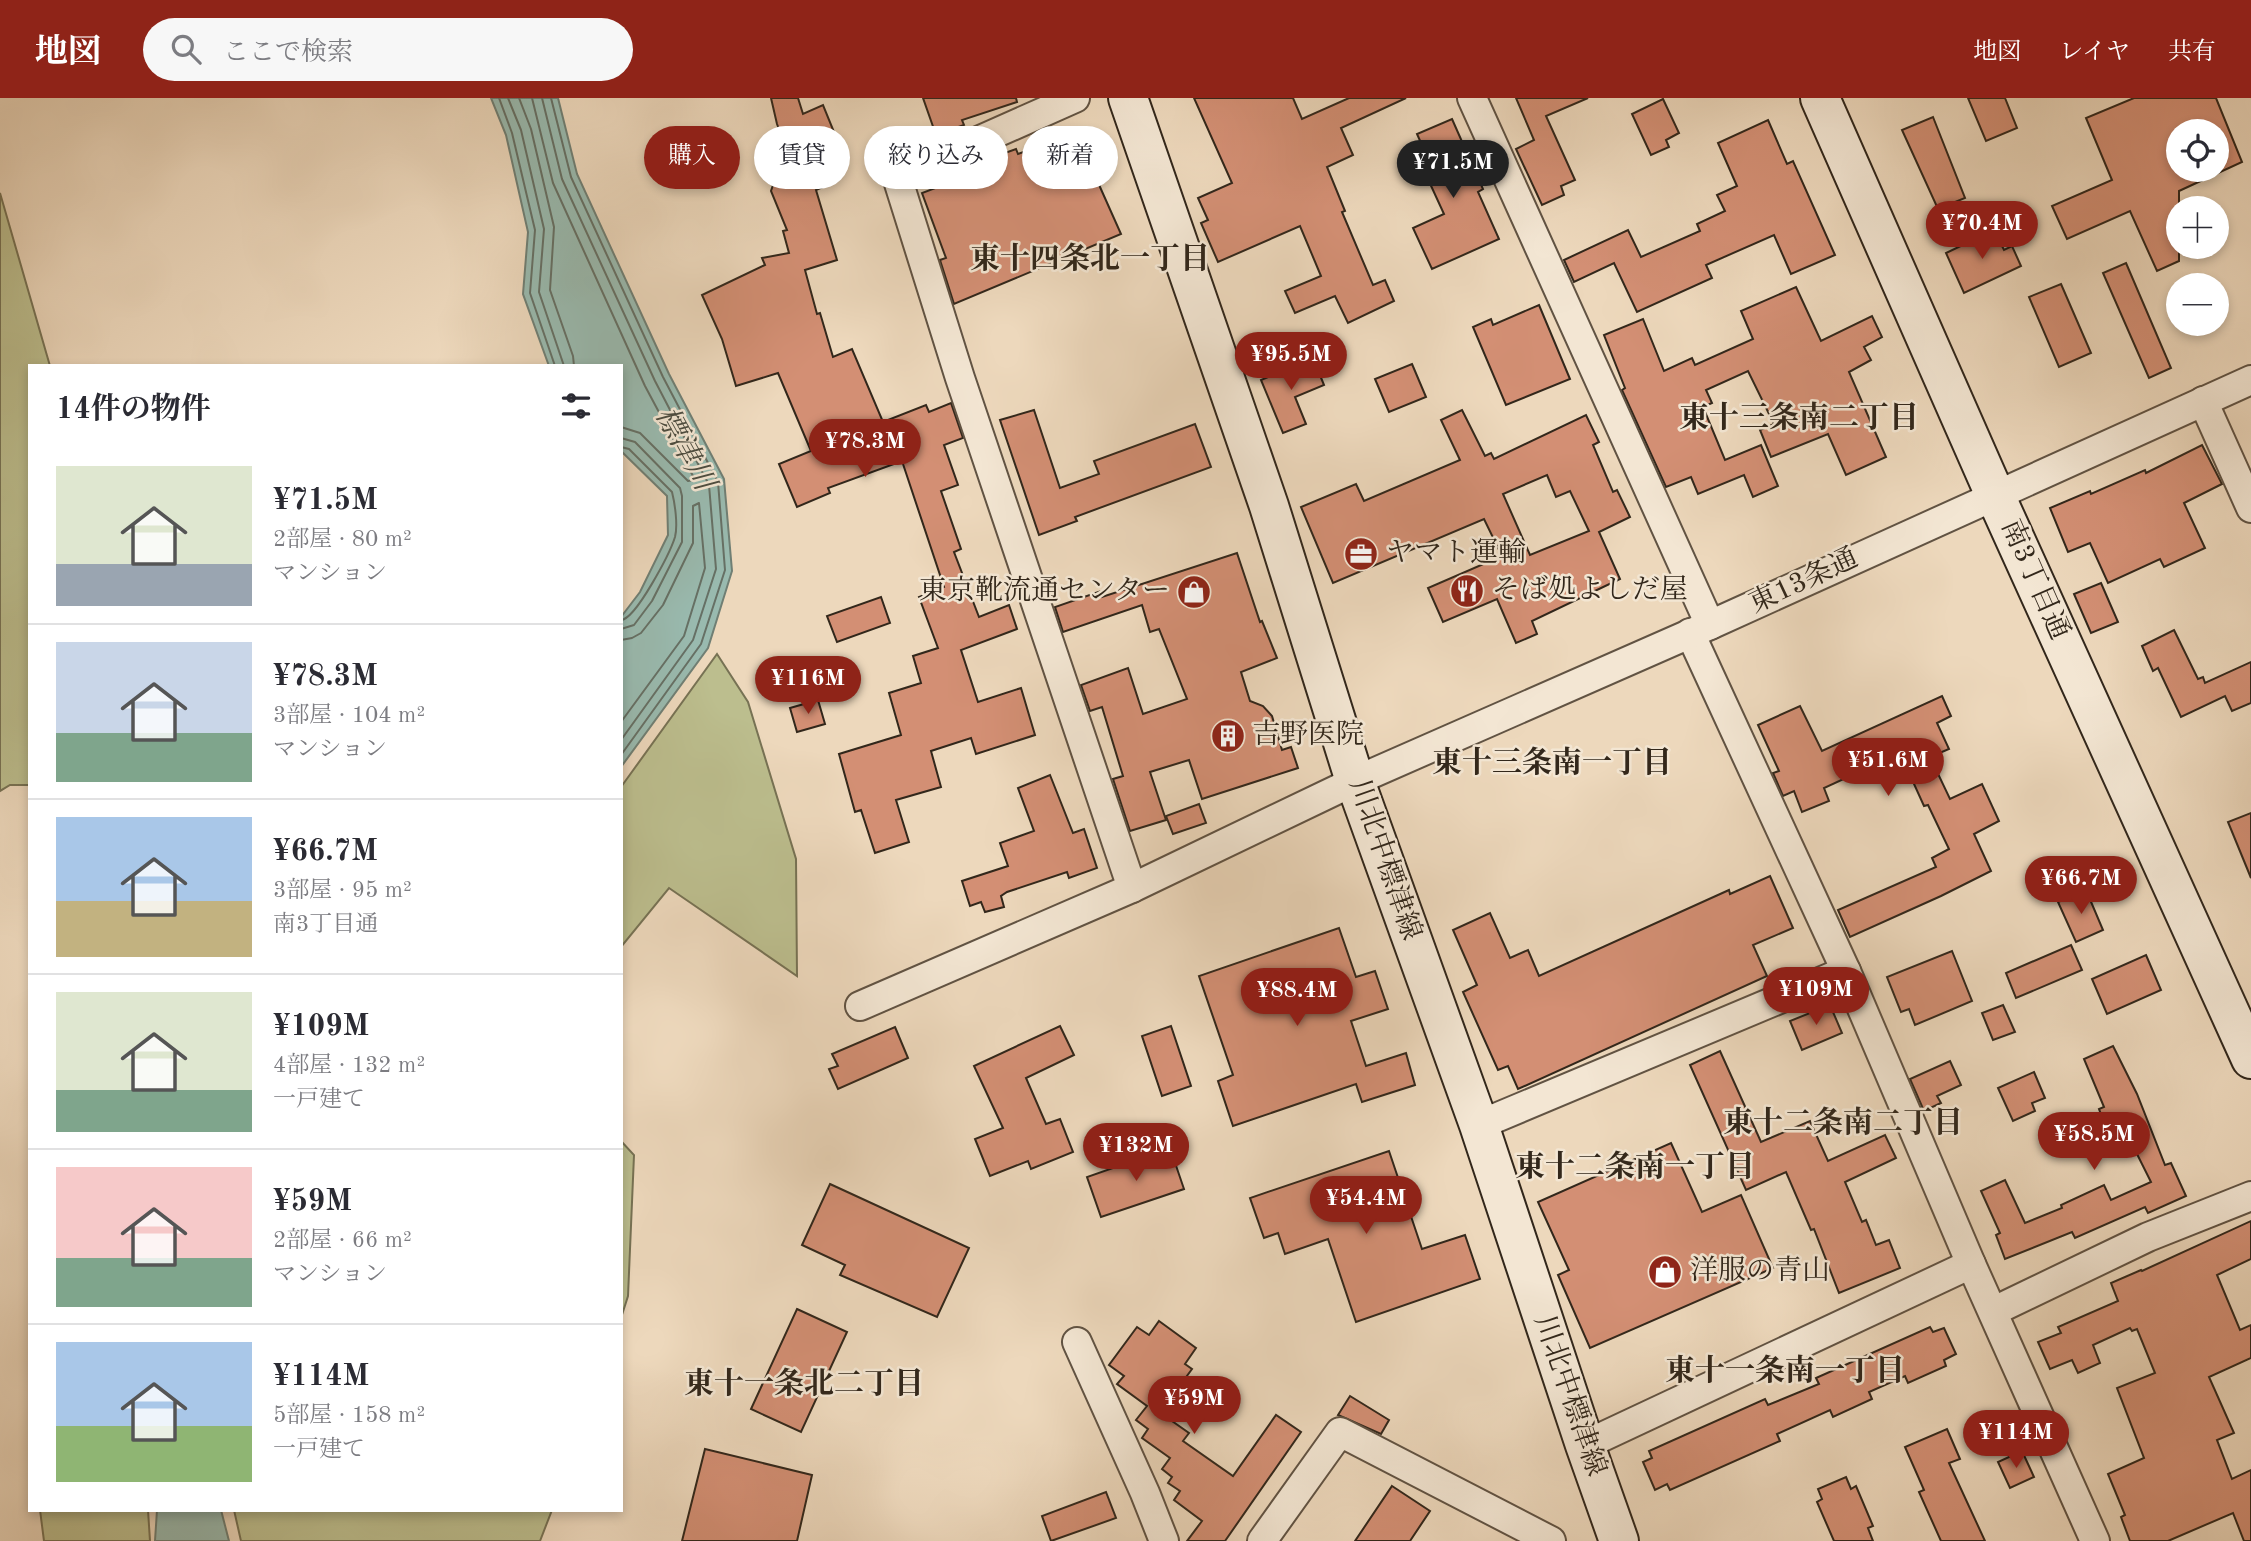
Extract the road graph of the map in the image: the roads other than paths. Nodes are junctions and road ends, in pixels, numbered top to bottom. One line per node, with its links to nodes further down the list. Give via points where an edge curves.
1 (1075, 98): 11 (street, via 897,177 960,379)
2 (1128, 98): 10 (main road, 川北中標津線, via 1269,506)
3 (1472, 98): 9 (street)
4 (1820, 98): 7 (main road, 南3丁目通)
5 (2251, 380): 6 (street, 東13条通)
6 (2203, 401): 7 (street, 東13条通); 8 (street)
7 (1995, 495): 9 (street, 東13条通); 14 (main road, 南3丁目通)
8 (2251, 508)
9 (1700, 629): 10 (street, 東13条通); 12 (street)
10 (1355, 781): 11 (street, 東13条通); 15 (main road, 川北中標津線)
11 (1132, 888): 13 (street, 東13条通)
12 (1846, 971): 15 (street); 17 (street)
13 (860, 1006)
14 (2251, 1059)
15 (1479, 1125): 20 (main road, 川北中標津線)
16 (2251, 1196): 18 (street, via 2148,1237)
17 (1971, 1264): 18 (street); 20 (street)
18 (1994, 1311): 25 (street)
19 (1077, 1342): 21 (street)
20 (1585, 1445): 24 (main road, 川北中標津線)
21 (1164, 1541)
22 (1262, 1541): 23 (street, via 1340,1432)
23 (1551, 1541)
24 (1619, 1541)
25 (2095, 1541)

